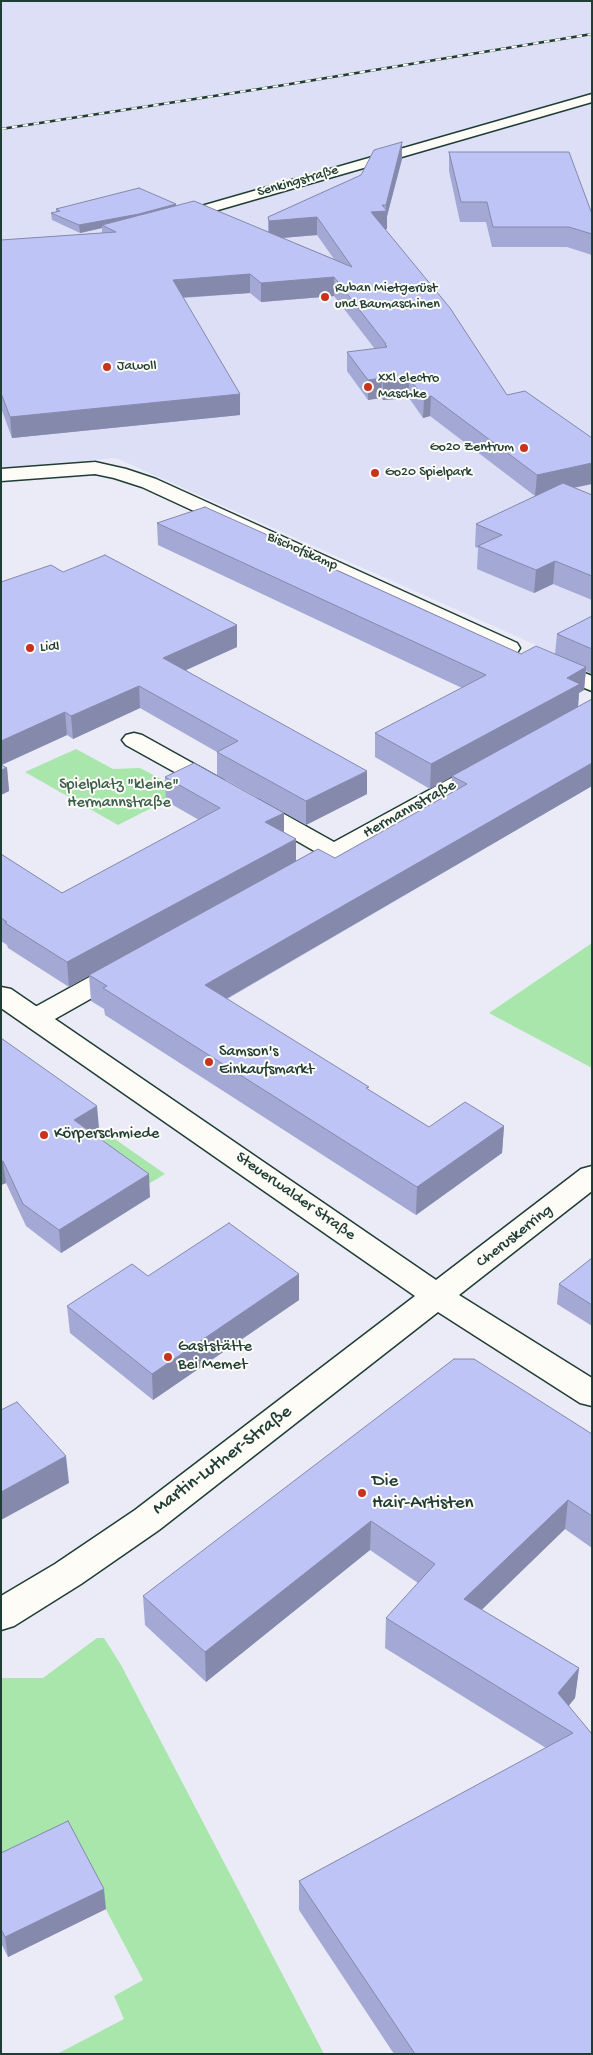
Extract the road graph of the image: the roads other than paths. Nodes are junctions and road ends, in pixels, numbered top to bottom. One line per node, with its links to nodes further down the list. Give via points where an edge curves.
1 (589, 100): 2 (street, Senkingstraße)
2 (161, 222)
3 (1, 476): 4 (street, Bischofskamp, via 95,468 149,483)
4 (592, 684)
5 (134, 740): 7 (street)
6 (506, 758): 7 (street, Hermannstraße)
7 (334, 852): 8 (street, Hermannstraße)
8 (274, 885)
9 (138, 961): 11 (street)
10 (1, 995): 11 (street, Steuerwalder Straße)
11 (36, 1018): 13 (street, Steuerwalder Straße)
12 (592, 1176): 13 (street, Cheruskerring)
13 (438, 1297): 14 (street, Steuerwalder Straße); 15 (street, Martin-Luther-Straße, via 140,1525)
14 (592, 1394)
15 (1, 1615)

